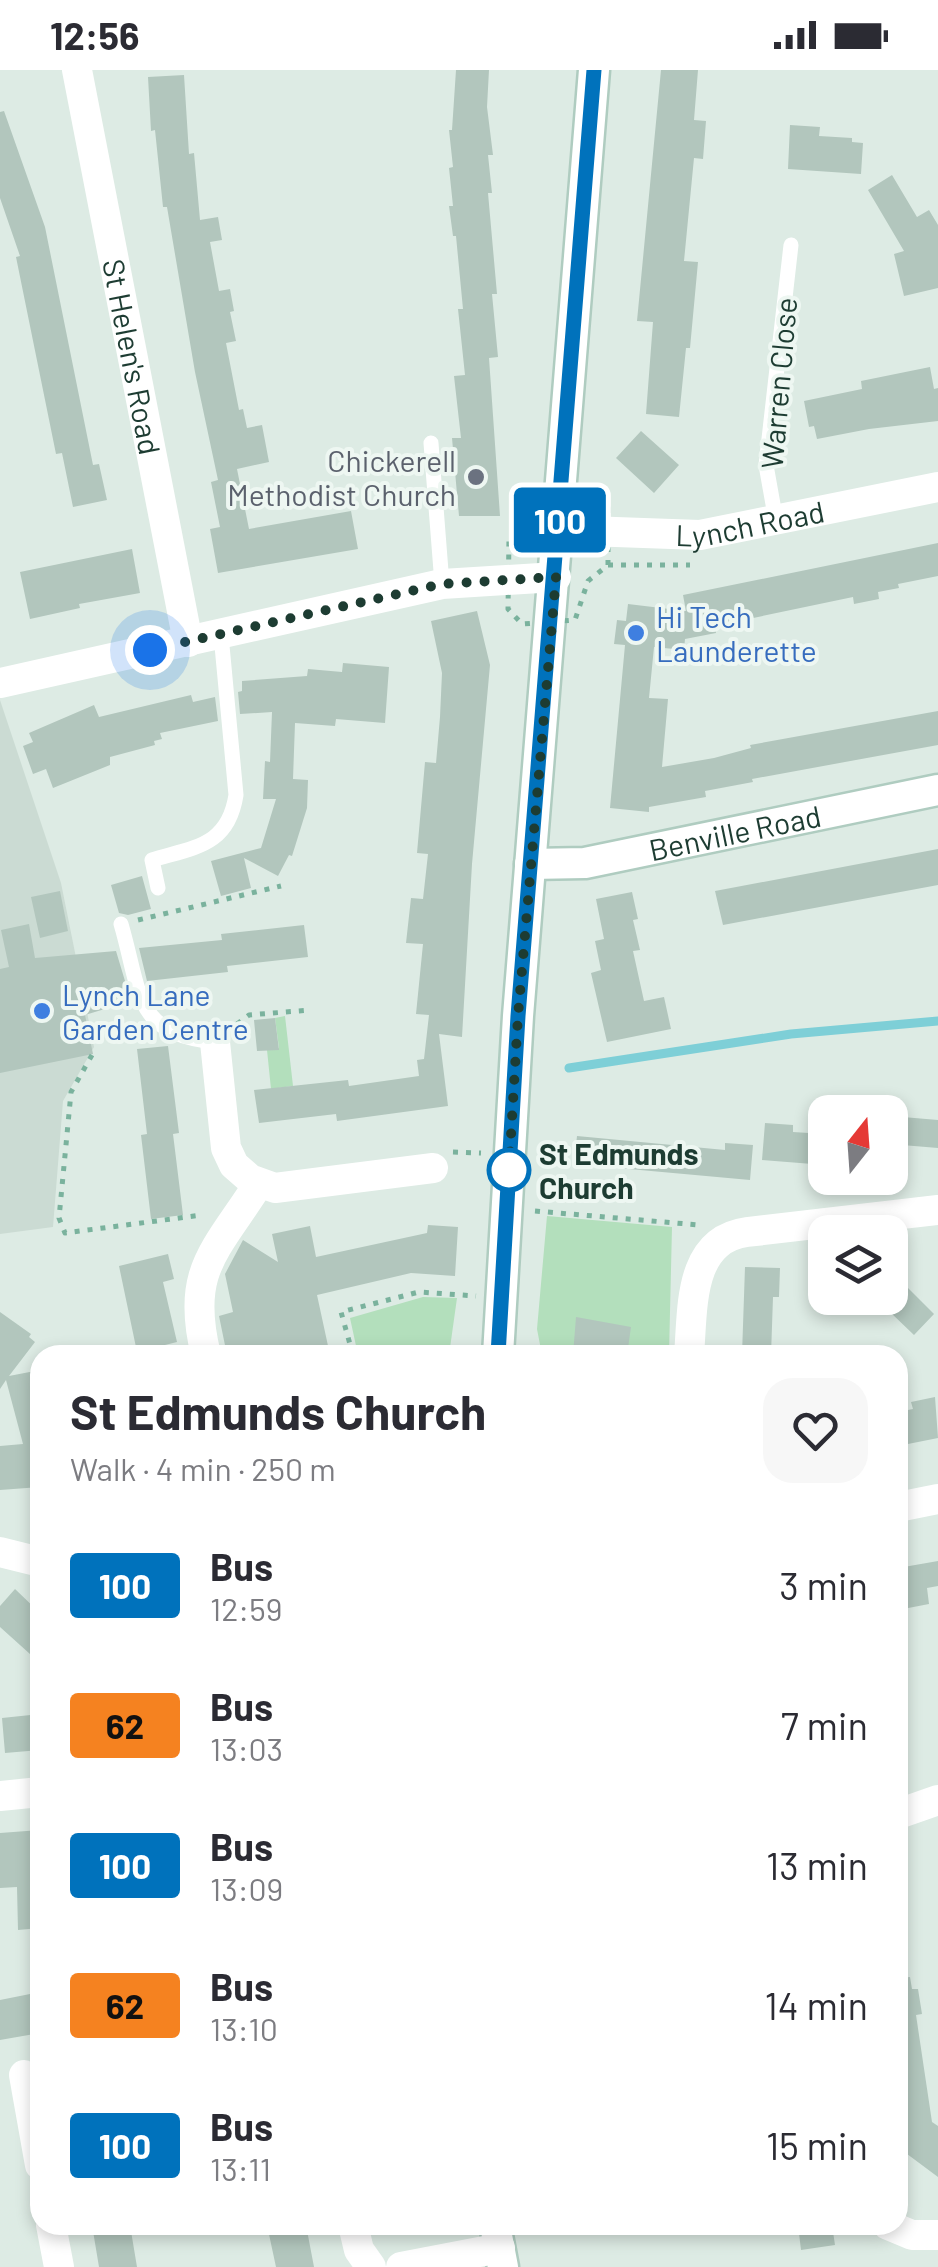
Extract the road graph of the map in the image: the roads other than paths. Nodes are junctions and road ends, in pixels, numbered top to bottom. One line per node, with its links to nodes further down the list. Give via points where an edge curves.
1 (77, 70): 11 (street, St Helen's Road)
2 (594, 70): 7 (street)
3 (791, 245): 6 (lane, Warren Close, via 766,465)
4 (430, 443): 9 (lane)
5 (938, 487): 6 (street, Lynch Road)
6 (776, 521): 7 (street, Lynch Road, via 700,535)
7 (559, 530): 8 (street)
8 (556, 577): 9 (street); 14 (street)
9 (442, 584): 10 (street)
10 (222, 635): 11 (street); 15 (lane, via 236,794 231,818 204,844 152,860)
11 (188, 642): 12 (street)
12 (0, 683)
13 (938, 790): 14 (street, Benville Road, via 585,862)
14 (530, 864): 22 (street)
15 (158, 888)
16 (121, 924): 17 (lane, via 151,1018 180,1037)
17 (215, 1042): 19 (street, via 226,1148 238,1170)
18 (433, 1168): 19 (street, via 275,1188)
19 (258, 1184): 21 (street, via 207,1263 199,1287)
20 (938, 1210): 23 (street, via 724,1237 701,1265)
21 (204, 1345)
22 (499, 1345)
23 (690, 1345)
24 (938, 1499): 25 (street)
25 (908, 1505)
26 (30, 1793): 27 (street)
27 (0, 1796)
28 (938, 1800): 29 (street)
29 (908, 1810)
30 (21, 2075): 31 (street)
31 (30, 2118)
32 (908, 2232): 33 (street)
33 (938, 2234)
34 (53, 2235): 37 (street)
35 (355, 2235): 38 (street)
36 (499, 2247): 39 (street)
37 (59, 2267)
38 (370, 2267)
39 (401, 2267)

